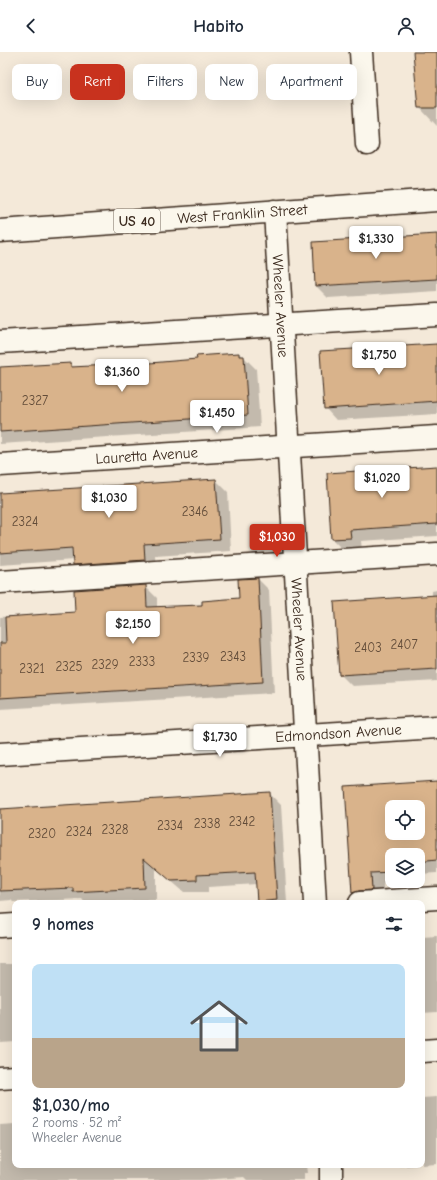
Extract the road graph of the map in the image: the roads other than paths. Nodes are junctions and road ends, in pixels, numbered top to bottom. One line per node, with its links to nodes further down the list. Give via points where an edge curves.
1 (361, 52): 2 (street)
2 (367, 144)
3 (437, 200): 4 (street, West Franklin Street / US 40)
4 (275, 211): 5 (street, West Franklin Street / US 40); 7 (street, Wheeler Avenue)
5 (0, 231)
6 (437, 315): 7 (street)
7 (280, 325): 8 (street); 10 (street, Wheeler Avenue)
8 (0, 342)
9 (437, 437): 10 (street, Lauretta Avenue)
10 (287, 446): 11 (street, Lauretta Avenue); 13 (street, Wheeler Avenue)
11 (0, 465)
12 (437, 554): 13 (street)
13 (294, 563): 14 (street); 16 (street, Wheeler Avenue)
14 (0, 582)
15 (437, 727): 16 (street, Edmondson Avenue)
16 (305, 736): 17 (street, Edmondson Avenue); 19 (street, Wheeler Avenue)
17 (0, 754)
18 (437, 898): 20 (street)
19 (315, 900)
20 (406, 900)
21 (12, 925): 22 (street)
22 (0, 926)
23 (437, 1050): 24 (street)
24 (425, 1051)
25 (12, 1077): 26 (street)
26 (0, 1078)
27 (331, 1168): 28 (street)
28 (332, 1180)

